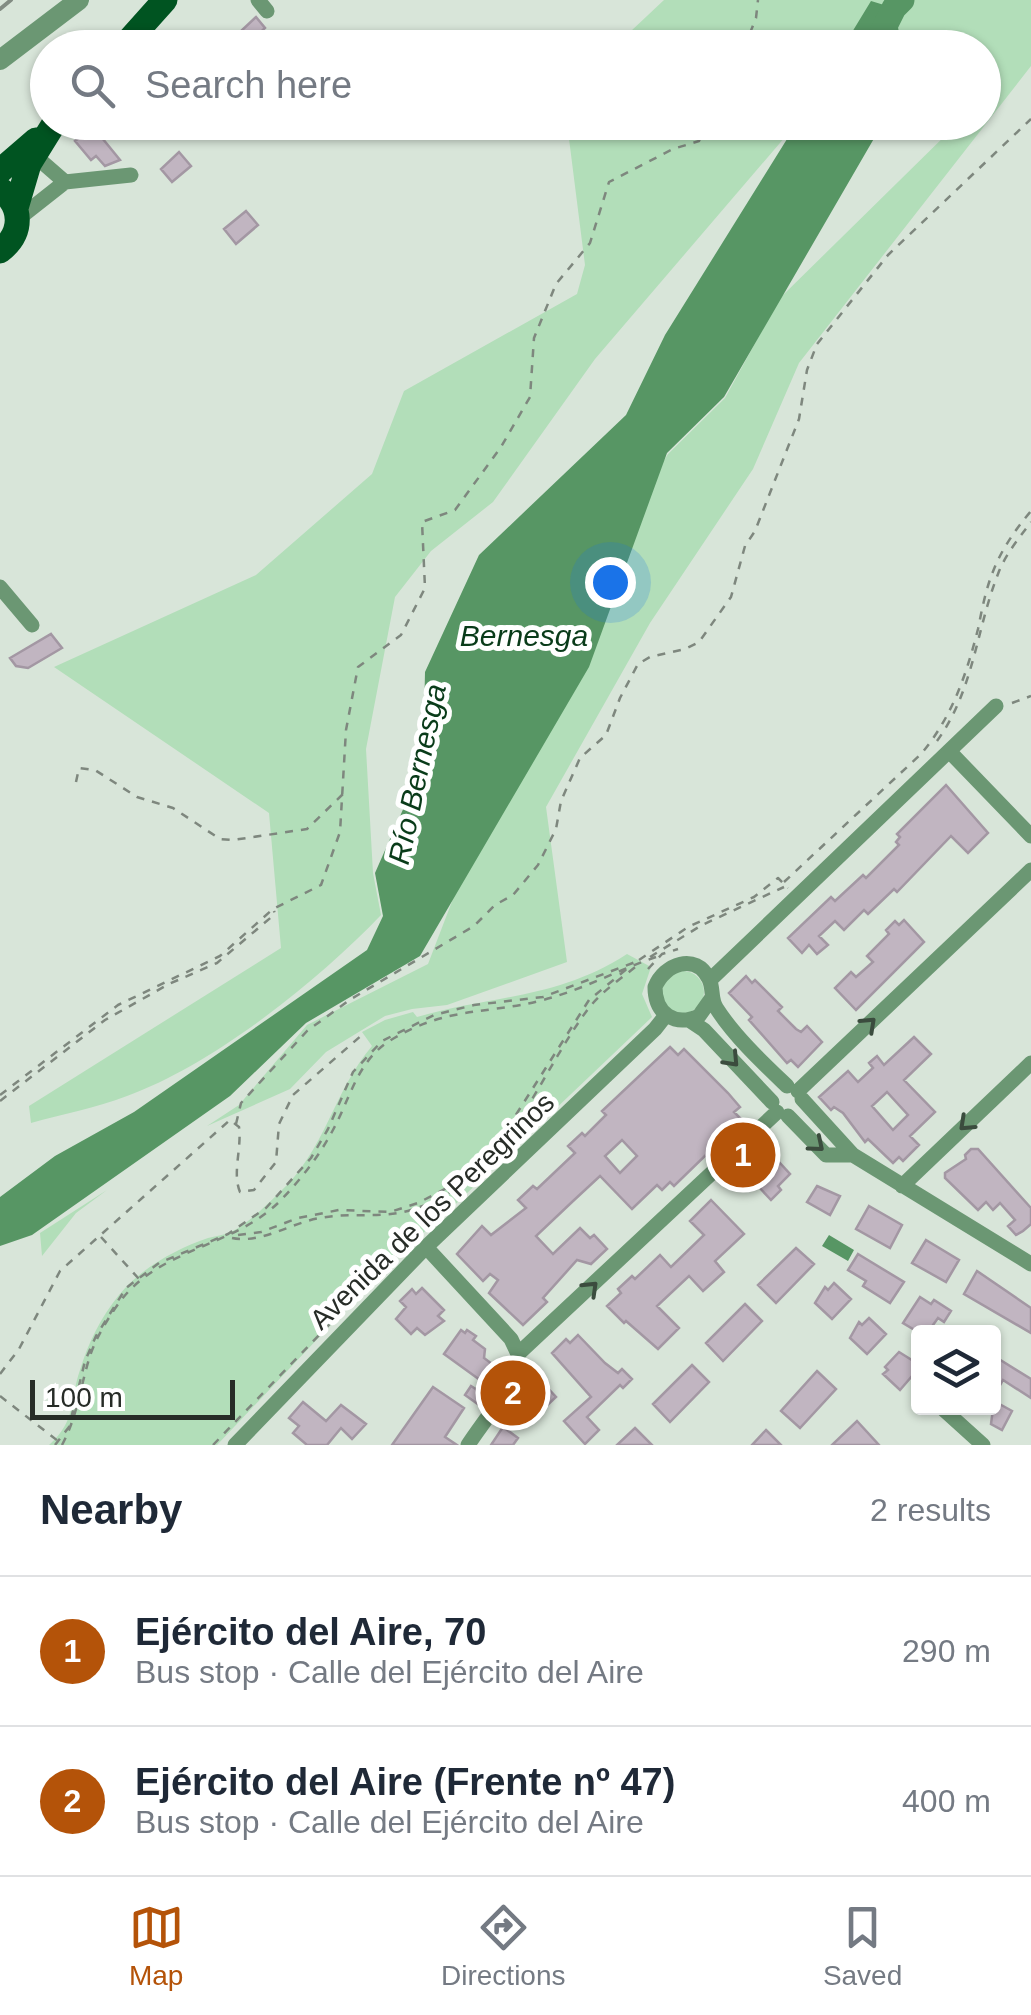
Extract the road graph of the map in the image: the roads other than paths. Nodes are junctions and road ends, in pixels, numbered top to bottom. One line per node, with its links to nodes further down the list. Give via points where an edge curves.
1 (79, 0): 3 (street)
2 (165, 0): 4 (main road)
3 (40, 30)
4 (138, 30)
5 (30, 37): 6 (street)
6 (0, 60)
7 (36, 140): 10 (main road)
8 (43, 140): 9 (main road)
9 (34, 154): 12 (street); 13 (main road)
10 (0, 170)
11 (131, 174): 12 (street)
12 (65, 182): 13 (street)
13 (11, 205): 14 (main road, via 15,234)
14 (0, 250)
15 (0, 588): 16 (street)
16 (32, 625)
17 (996, 706): 18 (street)
18 (948, 751): 19 (street); 21 (street)
19 (1031, 836)
20 (1031, 870): 26 (street, one-way to 20)
21 (710, 980): 22 (street); 23 (street, via 685,963 665,969 655,997)
22 (711, 999): 24 (street); 26 (street)
23 (666, 1015): 24 (street); 30 (street, Avenida de los Peregrinos)
24 (690, 1020): 27 (street, one-way to 27)
25 (1031, 1063): 29 (street, one-way to 29)
26 (796, 1092): 27 (street, via 797,1112); 27 (street, via 778,1089); 28 (street)
27 (779, 1110): 28 (street, one-way to 28, via 826,1155); 32 (street, one-way to 27)
28 (853, 1156): 29 (street)
29 (902, 1186): 31 (street)
30 (426, 1247): 32 (street); 34 (street, Avenida de los Peregrinos)
31 (1031, 1264)
32 (518, 1354): 35 (street, via 518,1367)
33 (950, 1415): 36 (street)
34 (234, 1445)
35 (468, 1445)
36 (983, 1445)

